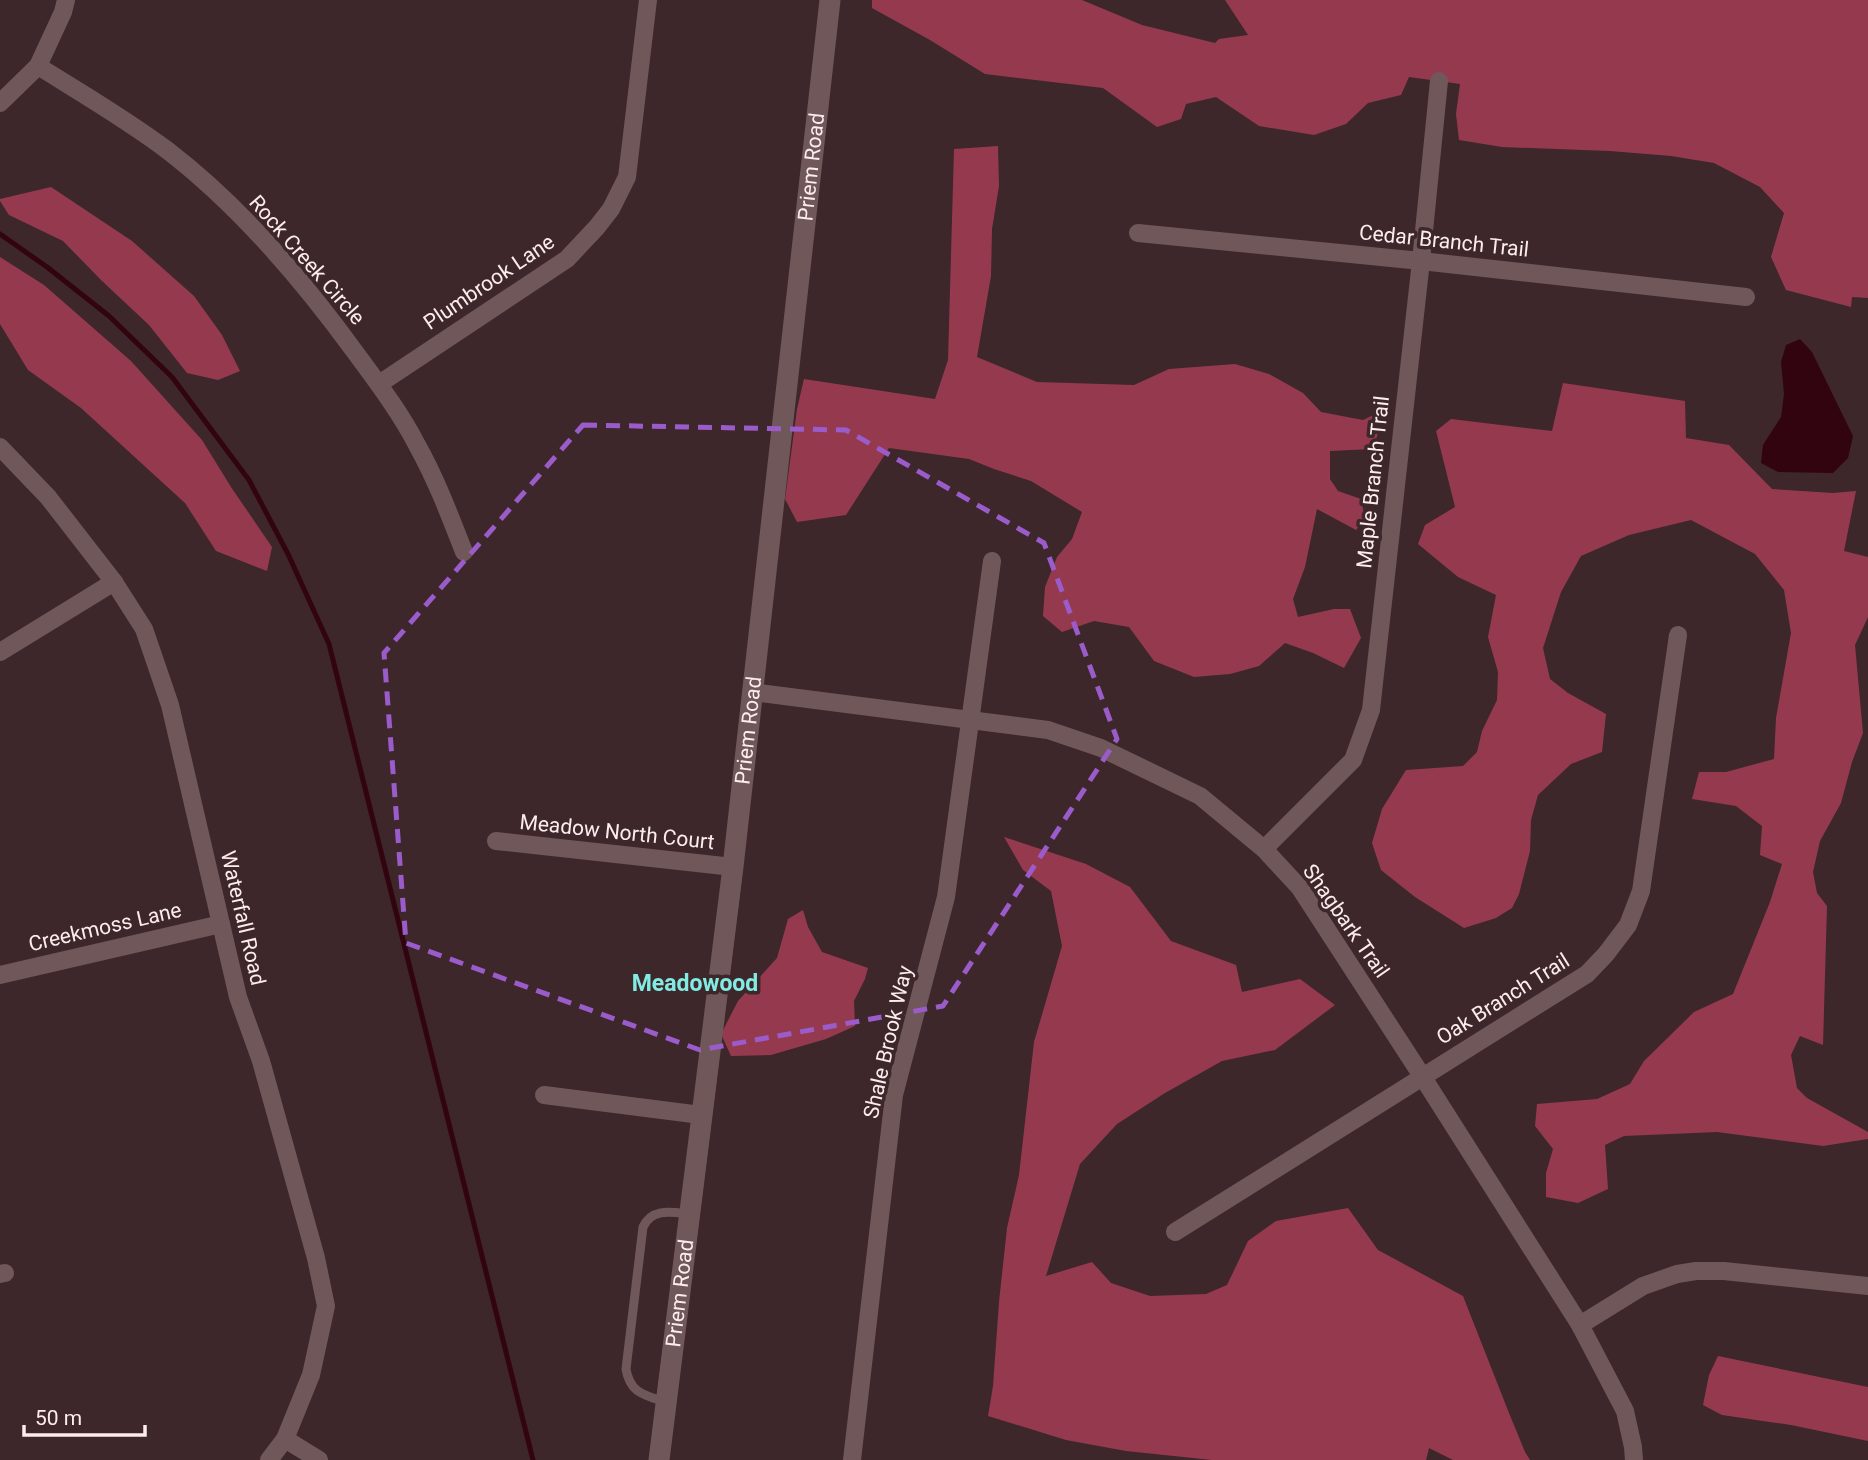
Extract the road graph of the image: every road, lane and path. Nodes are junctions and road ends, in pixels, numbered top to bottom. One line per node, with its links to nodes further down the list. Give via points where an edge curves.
1 (66, 0): 4 (street)
2 (648, 0): 10 (street, Plumbrook Lane, via 627,177 611,209 567,258)
3 (830, 0): 17 (street, Priem Road)
4 (38, 66): 6 (street); 10 (street, Rock Creek Circle, via 167,150 234,209 292,271)
5 (1438, 81): 8 (street, Maple Branch Trail)
6 (0, 103)
7 (1138, 233): 8 (street, Cedar Branch Trail)
8 (1421, 261): 9 (street, Cedar Branch Trail); 20 (street, Maple Branch Trail, via 1371,710 1353,760)
9 (1745, 297)
10 (379, 384): 12 (street, Rock Creek Circle, via 417,444)
11 (0, 447): 14 (street, Waterfall Road, via 48,497)
12 (464, 552)
13 (992, 561): 18 (street, Shale Brook Way)
14 (114, 582): 16 (street); 22 (street, Waterfall Road, via 144,629 170,705)
15 (1678, 635): 24 (street, Oak Branch Trail, via 1641,891 1628,925 1587,974)
16 (0, 652)
17 (752, 692): 18 (street, Shagbark Trail); 21 (street, Priem Road)
18 (970, 720): 20 (street, Shagbark Trail, via 1048,730 1101,748 1200,796); 36 (street, Shale Brook Way, via 946,897 894,1095)
19 (496, 841): 21 (street, Meadow North Court)
20 (1264, 849): 24 (street, Shagbark Trail, via 1300,888)
21 (733, 867): 26 (street, Priem Road)
22 (221, 924): 23 (street, Creekmoss Lane); 32 (street, Waterfall Road, via 326,1306 312,1375)
23 (0, 975)
24 (1422, 1076): 28 (street, Oak Branch Trail); 30 (street, Shagbark Trail)
25 (544, 1095): 26 (street)
26 (701, 1115): 27 (street, Priem Road)
27 (689, 1214): 31 (street, Priem Road); 31 (lane, via 653,1214 643,1227 627,1356 633,1389)
28 (1175, 1232)
29 (1868, 1286): 30 (street, via 1696,1271 1643,1286)
30 (1580, 1325): 37 (street, Shagbark Trail, via 1625,1411)
31 (666, 1402): 35 (street, Priem Road)
32 (285, 1439): 33 (street, Waterfall Road); 34 (street)
33 (269, 1460)
34 (320, 1460)
35 (659, 1460)
36 (852, 1460)
37 (1634, 1460)

